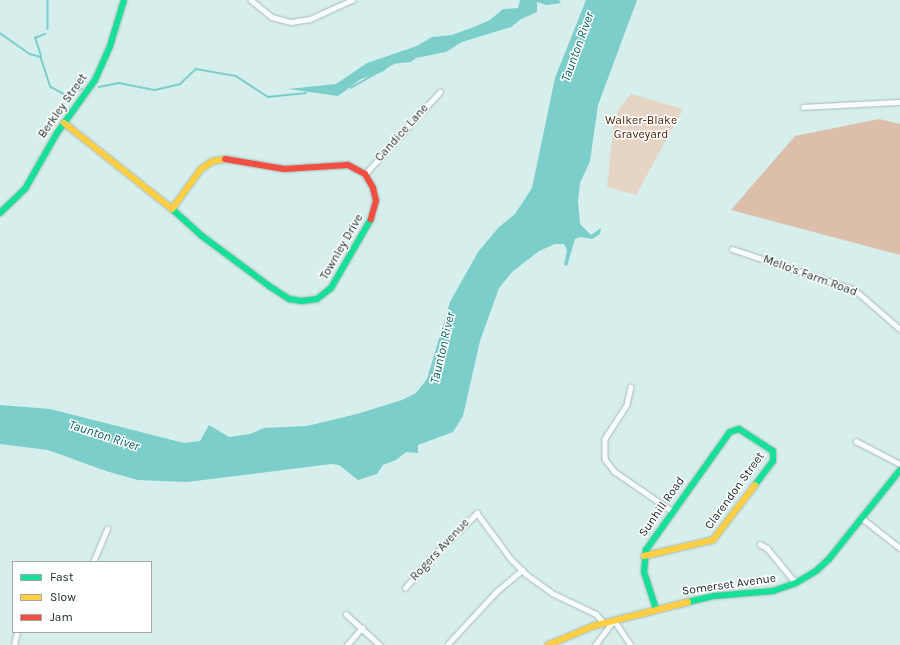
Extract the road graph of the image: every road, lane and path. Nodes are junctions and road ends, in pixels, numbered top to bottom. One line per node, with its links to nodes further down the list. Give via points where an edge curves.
1 (124, 0): 7 (street, Berkley Street, via 98,74)
2 (251, 0): 3 (street, via 272,17 291,22 315,18)
3 (352, 0)
4 (440, 92): 8 (street, Candice Lane)
5 (900, 102): 6 (street)
6 (802, 107)
7 (64, 123): 9 (street, Townley Drive); 10 (street, Berkley Street, via 25,189)
8 (366, 174): 9 (street, via 343,164 284,169 216,160 201,169); 9 (street, Townley Drive, via 375,194 373,216 331,288 321,297 312,300 300,301 285,297 202,236)
9 (172, 209)
10 (0, 213)
11 (732, 250): 12 (street, Mello's Farm Road, via 855,290)
12 (900, 329)
13 (631, 387): 18 (street, via 627,405 605,439 605,459 614,471)
14 (735, 429): 18 (street, Sunhill Road, via 730,432); 23 (street, Clarendon Street, via 771,450 774,455 773,461 713,540)
15 (856, 441): 16 (street)
16 (900, 464)
17 (900, 470): 19 (street, Somerset Avenue)
18 (672, 511): 23 (street, Sunhill Road, via 654,536)
19 (862, 518): 22 (street); 26 (street, Somerset Avenue, via 823,565)
20 (107, 529): 24 (street)
21 (760, 544): 26 (street, via 767,548)
22 (900, 548)
23 (644, 556): 28 (street, Sunhill Road, via 644,572)
24 (93, 561)
25 (522, 570): 27 (street, Rogers Avenue, via 475,513); 31 (street, via 552,593 596,614); 37 (street, via 496,592)
26 (796, 583): 28 (street, Somerset Avenue, via 772,591 714,596)
27 (405, 588)
28 (656, 609): 30 (street, Somerset Avenue)
29 (346, 614): 32 (street)
30 (614, 620): 31 (street, Somerset Avenue); 39 (street); 40 (street)
31 (604, 623): 38 (street, Somerset Avenue)
32 (362, 628): 35 (street); 36 (street)
33 (17, 633): 34 (street)
34 (14, 645)
35 (347, 645)
36 (380, 645)
37 (447, 645)
38 (548, 645)
39 (595, 645)
40 (631, 645)

